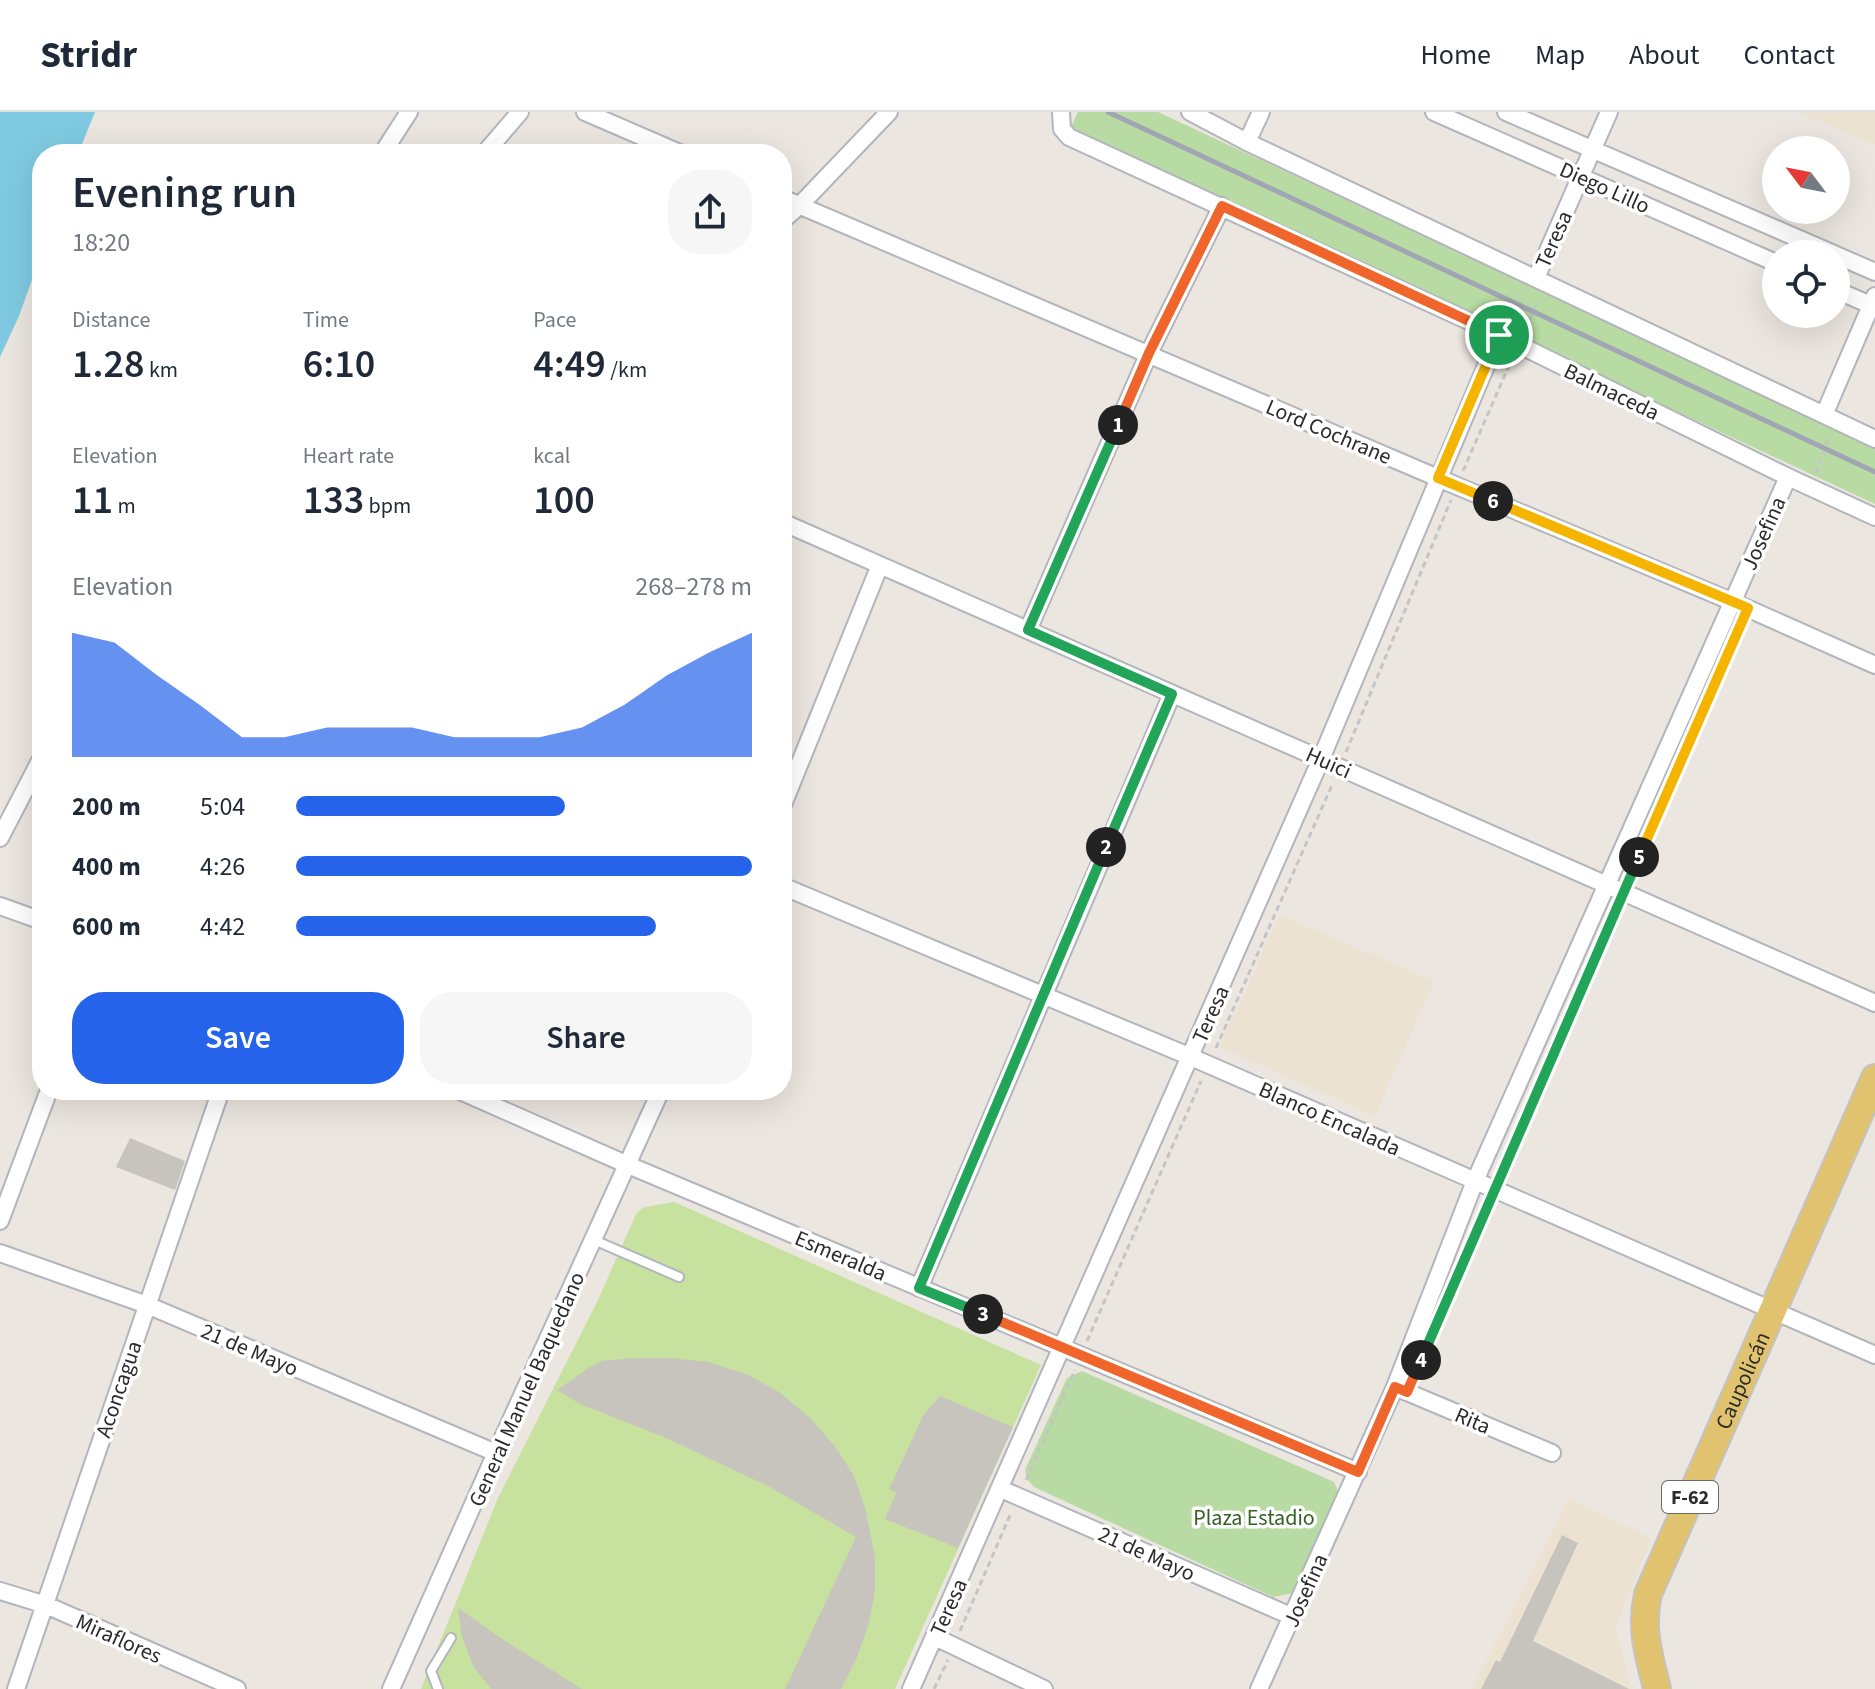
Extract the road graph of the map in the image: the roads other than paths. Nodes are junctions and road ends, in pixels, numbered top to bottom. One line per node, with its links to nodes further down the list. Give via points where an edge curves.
1 (409, 112): 12 (street)
2 (520, 112): 13 (street)
3 (585, 112): 14 (street)
4 (889, 112): 18 (street)
5 (1061, 112): 19 (street, Balmaceda, via 1062,129 1069,137)
6 (1190, 112): 11 (street)
7 (1261, 112): 11 (street)
8 (1434, 112): 16 (street, Diego Lillo)
9 (1506, 112): 15 (street, Diego Lillo)
10 (1609, 112): 15 (street, Teresa)
11 (1247, 142): 25 (street)
12 (388, 144)
13 (493, 144)
14 (659, 144)
15 (1592, 151): 16 (street, Teresa); 21 (street, Diego Lillo)
16 (1580, 176): 22 (street, Diego Lillo); 25 (street, Teresa)
17 (792, 202): 18 (street, Lord Cochrane)
18 (800, 205): 20 (street); 29 (street, Lord Cochrane)
19 (1222, 206): 28 (street, Balmaceda); 29 (street)
20 (792, 212)
21 (1802, 240)
22 (1762, 257)
23 (1850, 261): 24 (street, Diego Lillo)
24 (1875, 272)
25 (1536, 278): 30 (street)
26 (1850, 295): 27 (street)
27 (1874, 303): 30 (street)
28 (1499, 335): 32 (street, Balmaceda); 33 (street, Teresa)
29 (1149, 353): 33 (street, Lord Cochrane); 38 (street)
30 (1829, 418): 31 (street)
31 (1875, 439)
32 (1788, 477): 34 (street, Balmaceda); 37 (street, Josefina)
33 (1438, 478): 37 (street, Lord Cochrane); 41 (street, Teresa)
34 (1875, 517)
35 (792, 526): 36 (street, Huici)
36 (880, 565): 38 (street, Huici); 43 (street)
37 (1733, 602): 39 (street, Lord Cochrane); 45 (street, Josefina)
38 (1028, 630): 40 (street, Huici)
39 (1875, 665)
40 (1172, 694): 41 (street, Huici); 49 (street)
41 (1321, 759): 45 (street, Huici); 51 (street, Teresa)
42 (32, 776): 44 (street)
43 (792, 782)
44 (0, 838)
45 (1607, 885): 50 (street, Huici); 58 (street, Josefina)
46 (792, 890): 49 (street, Blanco Encalada)
47 (0, 906): 48 (street)
48 (32, 917)
49 (1043, 994): 51 (street, Blanco Encalada); 63 (street)
50 (1875, 1003)
51 (1191, 1057): 58 (street, Blanco Encalada); 66 (street, Teresa)
52 (1875, 1078): 65 (main road, Caupolicán / F-62)
53 (45, 1100): 59 (street)
54 (218, 1100): 64 (street, Aconcagua)
55 (481, 1100): 57 (street, Esmeralda)
56 (657, 1100): 57 (street, General Manuel Baquedano)
57 (628, 1165): 60 (street, General Manuel Baquedano); 63 (street, Esmeralda)
58 (1475, 1181): 65 (street, Blanco Encalada); 68 (street, Josefina)
59 (0, 1221)
60 (594, 1240): 62 (lane); 69 (street, General Manuel Baquedano)
61 (0, 1253): 64 (street, 21 de Mayo)
62 (679, 1277)
63 (919, 1288): 66 (street, Esmeralda)
64 (147, 1305): 69 (street, 21 de Mayo); 74 (street, Aconcagua)
65 (1772, 1311): 67 (street, Blanco Encalada); 85 (main road, Caupolicán / F-62, via 1648,1594 1644,1627)
66 (1062, 1348): 71 (street, Esmeralda); 72 (street, Teresa)
67 (1875, 1355)
68 (1395, 1387): 70 (street, Rita); 71 (street, Josefina)
69 (496, 1453): 80 (street, General Manuel Baquedano)
70 (1552, 1453)
71 (1358, 1472): 75 (street, Josefina)
72 (1001, 1489): 75 (street, 21 de Mayo); 76 (street, Teresa)
73 (0, 1591): 74 (street, Miraflores)
74 (46, 1605): 78 (street, Aconcagua); 79 (street, Miraflores)
75 (1293, 1617): 84 (street, Josefina)
76 (935, 1637): 82 (street, Teresa); 83 (street)
77 (451, 1638): 81 (lane, via 431,1671)
78 (16, 1689)
79 (237, 1689)
80 (391, 1689)
81 (438, 1689)
82 (911, 1689)
83 (1044, 1689)
84 (1259, 1689)
85 (1657, 1689)

